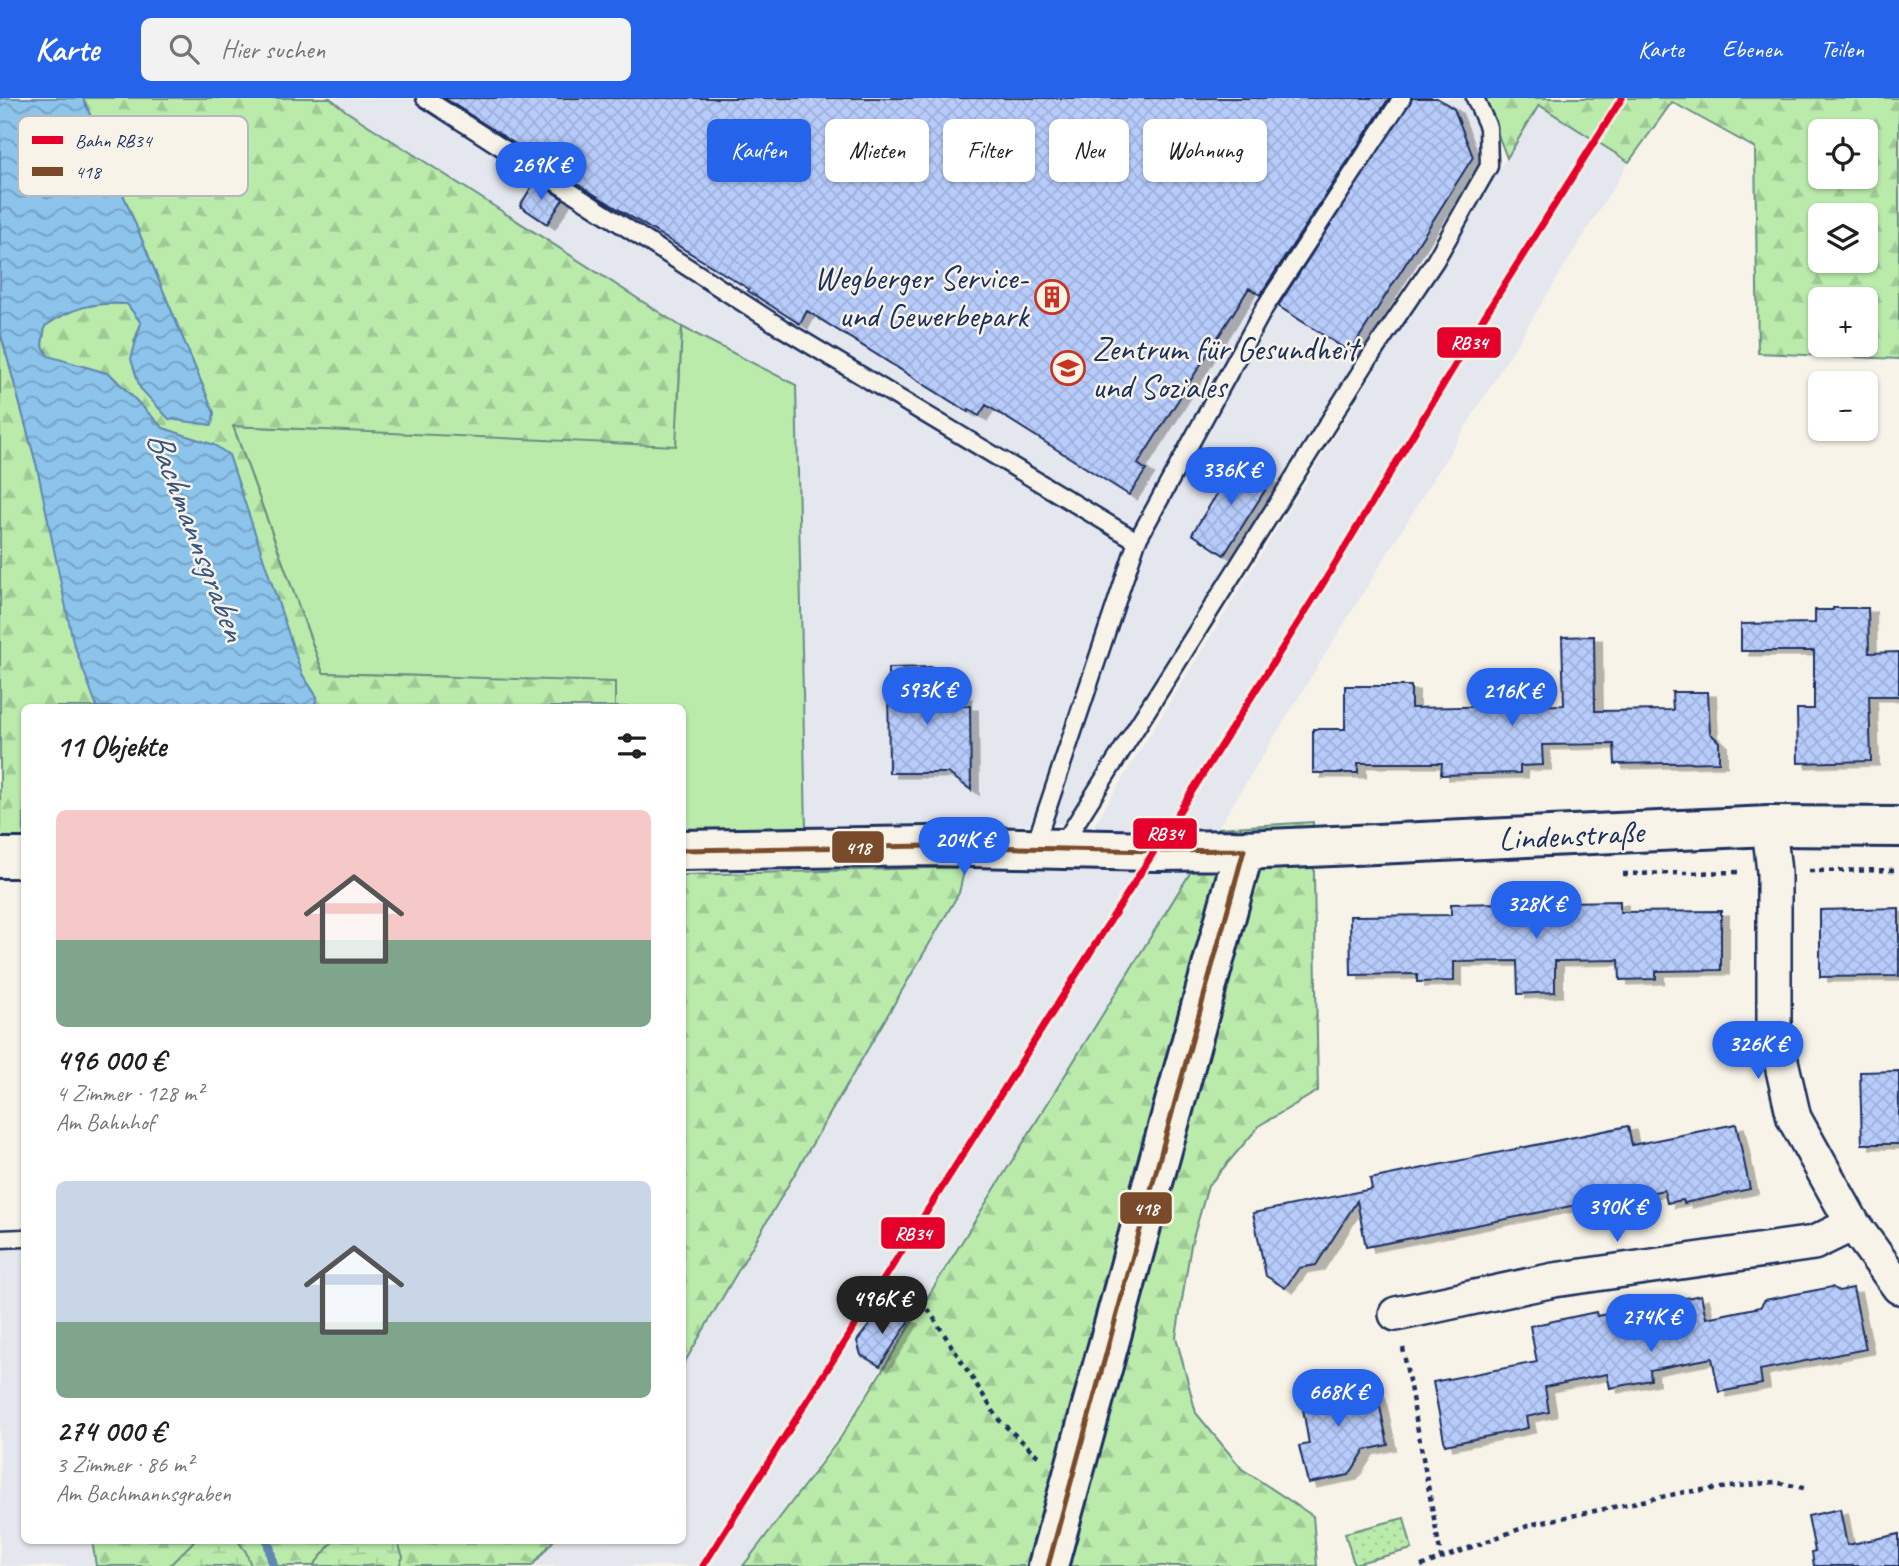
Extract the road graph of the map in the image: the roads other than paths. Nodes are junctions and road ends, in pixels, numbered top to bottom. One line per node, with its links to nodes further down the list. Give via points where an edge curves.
1 (425, 98): 4 (lane, via 782,328)
2 (1402, 98): 4 (lane, via 1265,307)
3 (1475, 98): 7 (lane, via 1488,127 1489,166 1435,261)
4 (1137, 541): 7 (lane)
5 (1769, 826): 6 (street, Lindenstraße); 9 (street, Lindenstraße); 12 (street, via 1774,872 1774,1030 1794,1118)
6 (1899, 827)
7 (1047, 849): 8 (street, Lindenstraße); 9 (street, Lindenstraße)
8 (686, 850)
9 (1244, 850): 17 (street)
10 (0, 858): 11 (street)
11 (21, 858)
12 (1853, 1224): 15 (street); 16 (street, via 1814,1242 1554,1280)
13 (21, 1238): 14 (lane)
14 (0, 1239)
15 (1899, 1287)
16 (1396, 1314)
17 (1048, 1566)

